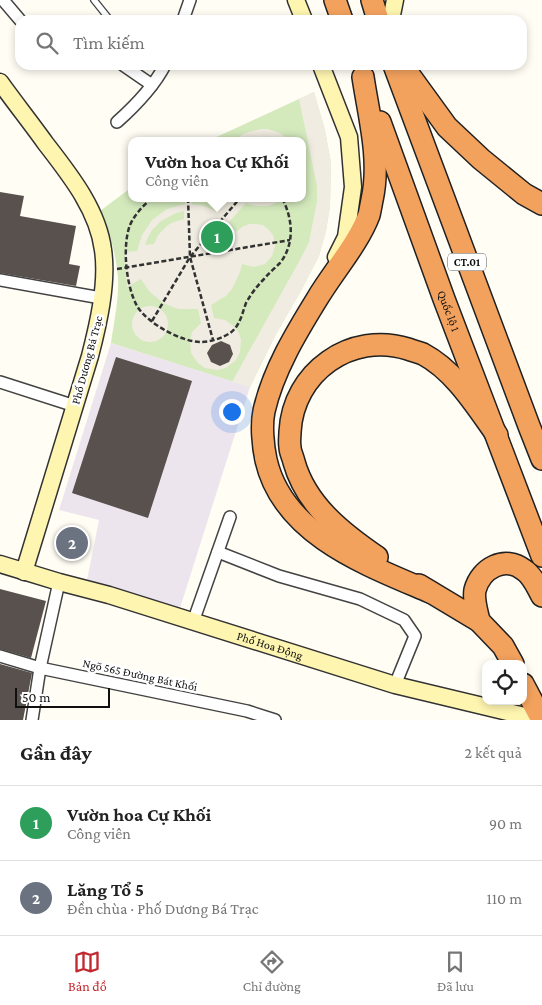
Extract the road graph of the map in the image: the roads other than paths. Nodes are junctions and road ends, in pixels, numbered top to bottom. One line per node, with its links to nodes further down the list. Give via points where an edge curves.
1 (3, 0): 8 (street)
2 (94, 0): 9 (lane)
3 (190, 0): 10 (street)
4 (296, 0): 11 (street)
5 (335, 0): 12 (highway)
6 (372, 0): 13 (highway)
7 (395, 0): 14 (street)
8 (16, 15)
9 (106, 15)
10 (185, 15)
11 (302, 15)
12 (340, 15)
13 (376, 15)
14 (392, 15)
15 (131, 70): 22 (street)
16 (162, 70): 22 (street)
17 (324, 70): 27 (street, via 349,137 353,187 346,237)
18 (396, 70): 31 (highway, CT.01)
19 (406, 70): 24 (highway, via 447,127 524,194)
20 (361, 71): 27 (highway, via 374,149 375,185 369,215); 30 (highway, Quốc lộ 1 / CT.01)
21 (0, 82): 26 (street, Phố Dương Bá Trạc, via 86,200 98,227 104,256)
22 (152, 86): 23 (street)
23 (117, 122)
24 (542, 204)
25 (0, 280): 26 (street)
26 (102, 298): 29 (street, Phố Dương Bá Trạc)
27 (317, 299): 38 (highway, via 274,378 264,413 263,445 269,474 283,500 327,542 361,562)
28 (0, 382): 29 (street)
29 (75, 406): 36 (street, Phố Dương Bá Trạc)
30 (496, 435): 34 (highway, Quốc lộ 1 / CT.01); 38 (highway, via 469,395 446,371 422,353 395,345 367,345 340,354 317,370 300,392 291,419 290,447 297,474 311,499 329,520 361,546)
31 (542, 459)
32 (230, 518): 33 (street)
33 (218, 552): 41 (street); 45 (street, via 278,576 360,599 404,620 415,636)
34 (542, 556)
35 (0, 564): 36 (street, Phố Hoa Động)
36 (24, 572): 37 (street, Phố Hoa Động)
37 (59, 582): 41 (street, Phố Hoa Động); 44 (street)
38 (430, 592): 40 (highway)
39 (542, 596): 40 (highway, via 524,569 503,563 493,566 475,589 474,602)
40 (479, 621): 43 (highway, via 503,646)
41 (193, 622): 45 (street, Phố Hoa Động)
42 (0, 656): 44 (street, Ngõ 565 Đường Bát Khối)
43 (510, 660)
44 (40, 668): 47 (street); 48 (street, Ngõ 565 Đường Bát Khối, via 247,711)
45 (395, 685): 49 (street, Phố Hoa Động)
46 (527, 692): 49 (highway)
47 (32, 720)
48 (275, 720)
49 (542, 720)

